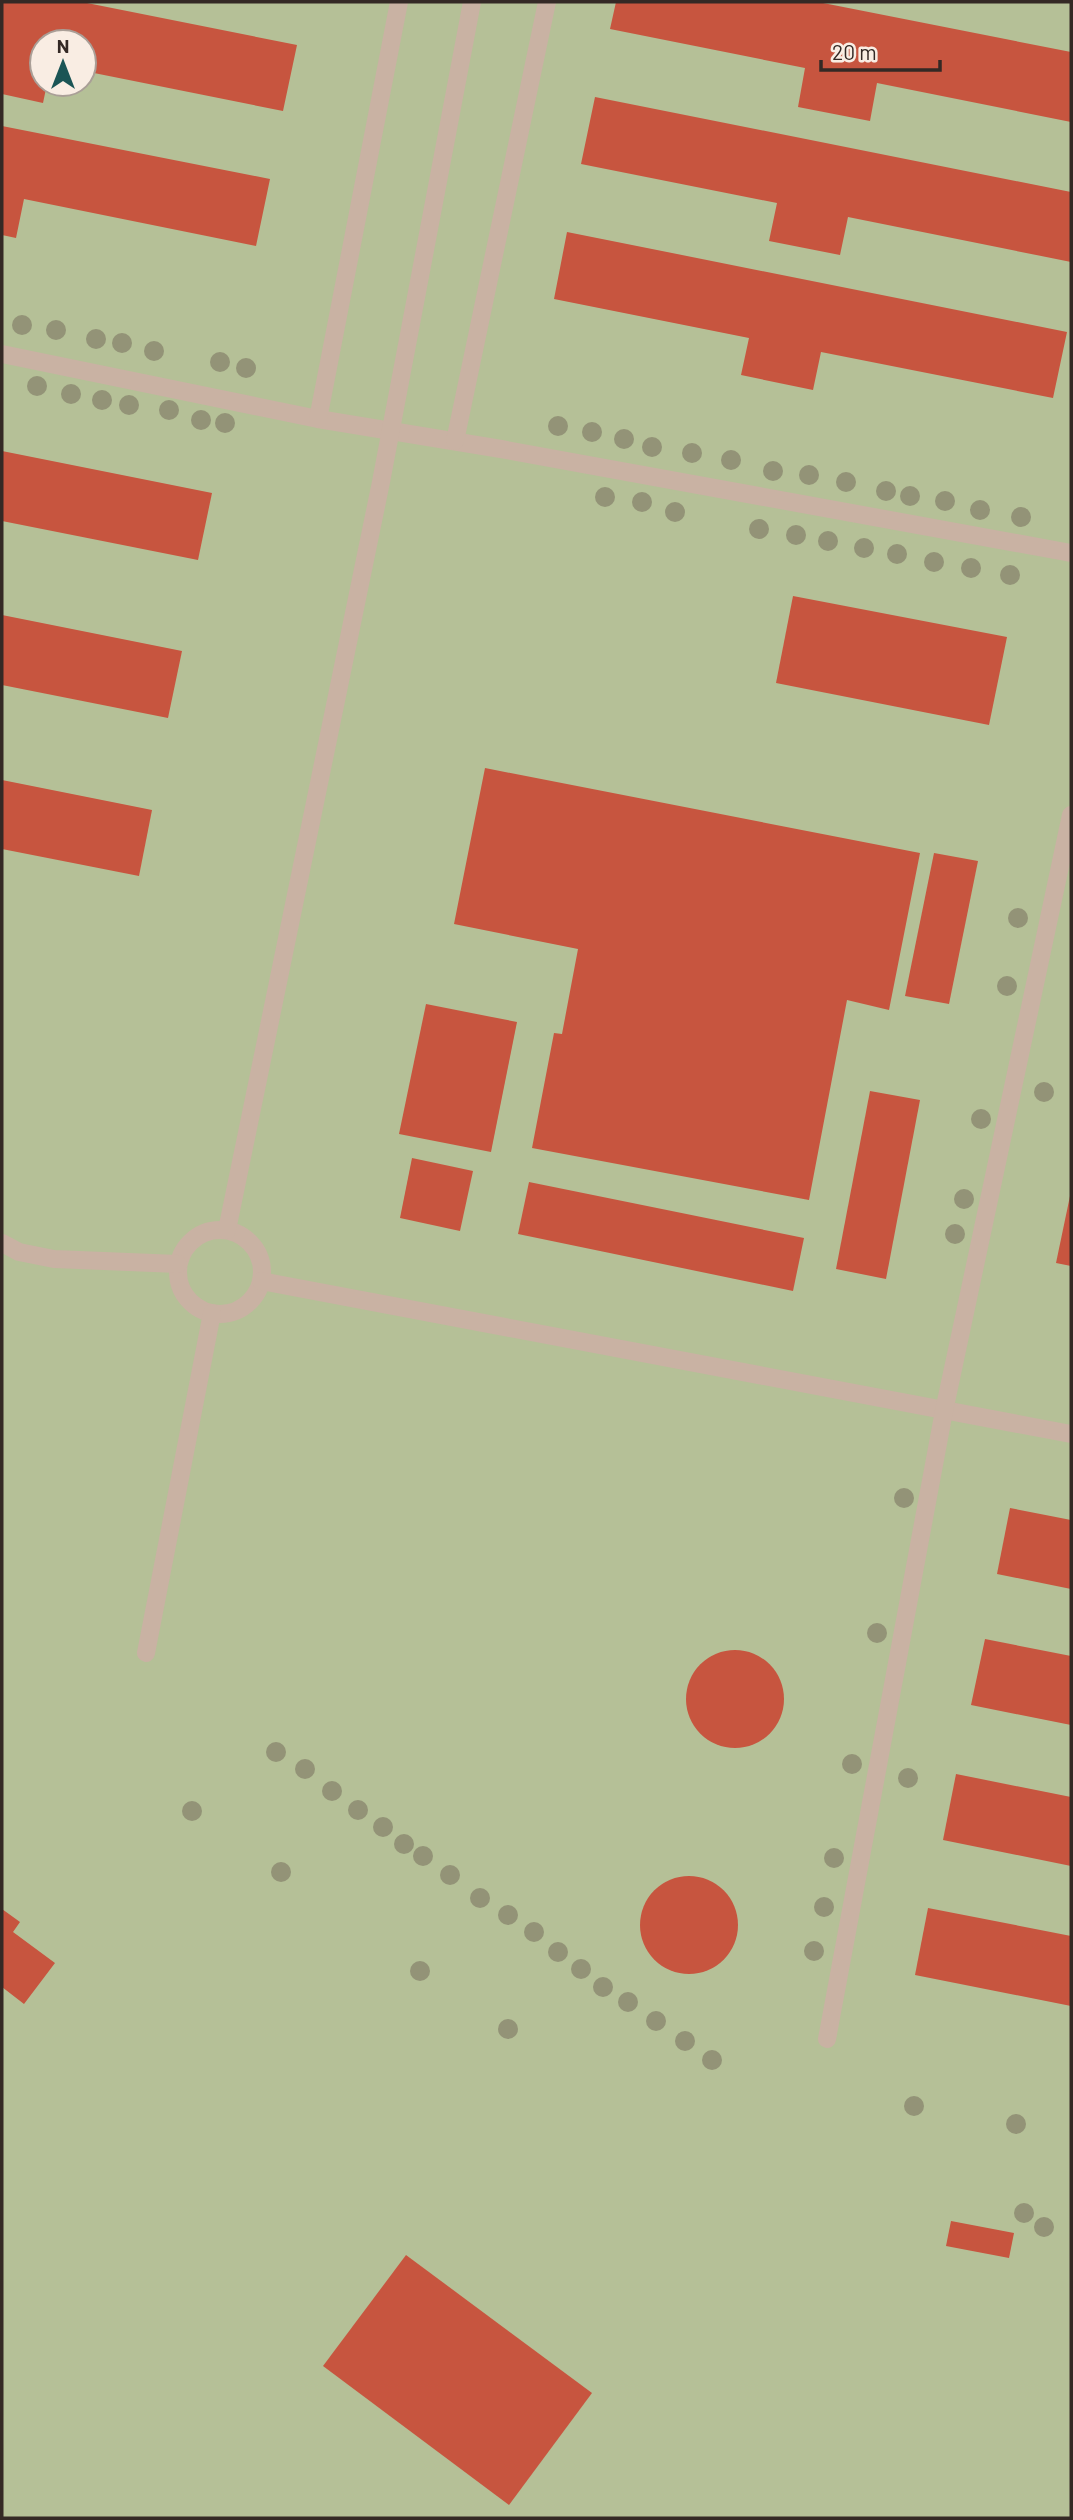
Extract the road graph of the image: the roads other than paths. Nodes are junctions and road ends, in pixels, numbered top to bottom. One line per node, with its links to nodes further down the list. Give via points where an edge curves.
1 (399, 2): 5 (lane)
2 (472, 2): 6 (lane)
3 (547, 2): 7 (lane)
4 (2, 354): 5 (lane)
5 (318, 419): 6 (lane)
6 (391, 432): 7 (lane); 10 (lane)
7 (455, 441): 8 (lane)
8 (1071, 553)
9 (1071, 815): 15 (lane)
10 (227, 1230): 12 (lane, via 201,1233 190,1241); 13 (lane, via 251,1243 262,1268)
11 (2, 1243): 12 (lane, via 19,1252 54,1259)
12 (178, 1264): 14 (lane, via 181,1290 189,1301)
13 (261, 1282): 14 (lane, via 248,1303 237,1310); 15 (lane)
14 (212, 1313): 17 (lane)
15 (944, 1411): 16 (lane); 18 (lane)
16 (1071, 1434)
17 (146, 1653)
18 (827, 2039)

